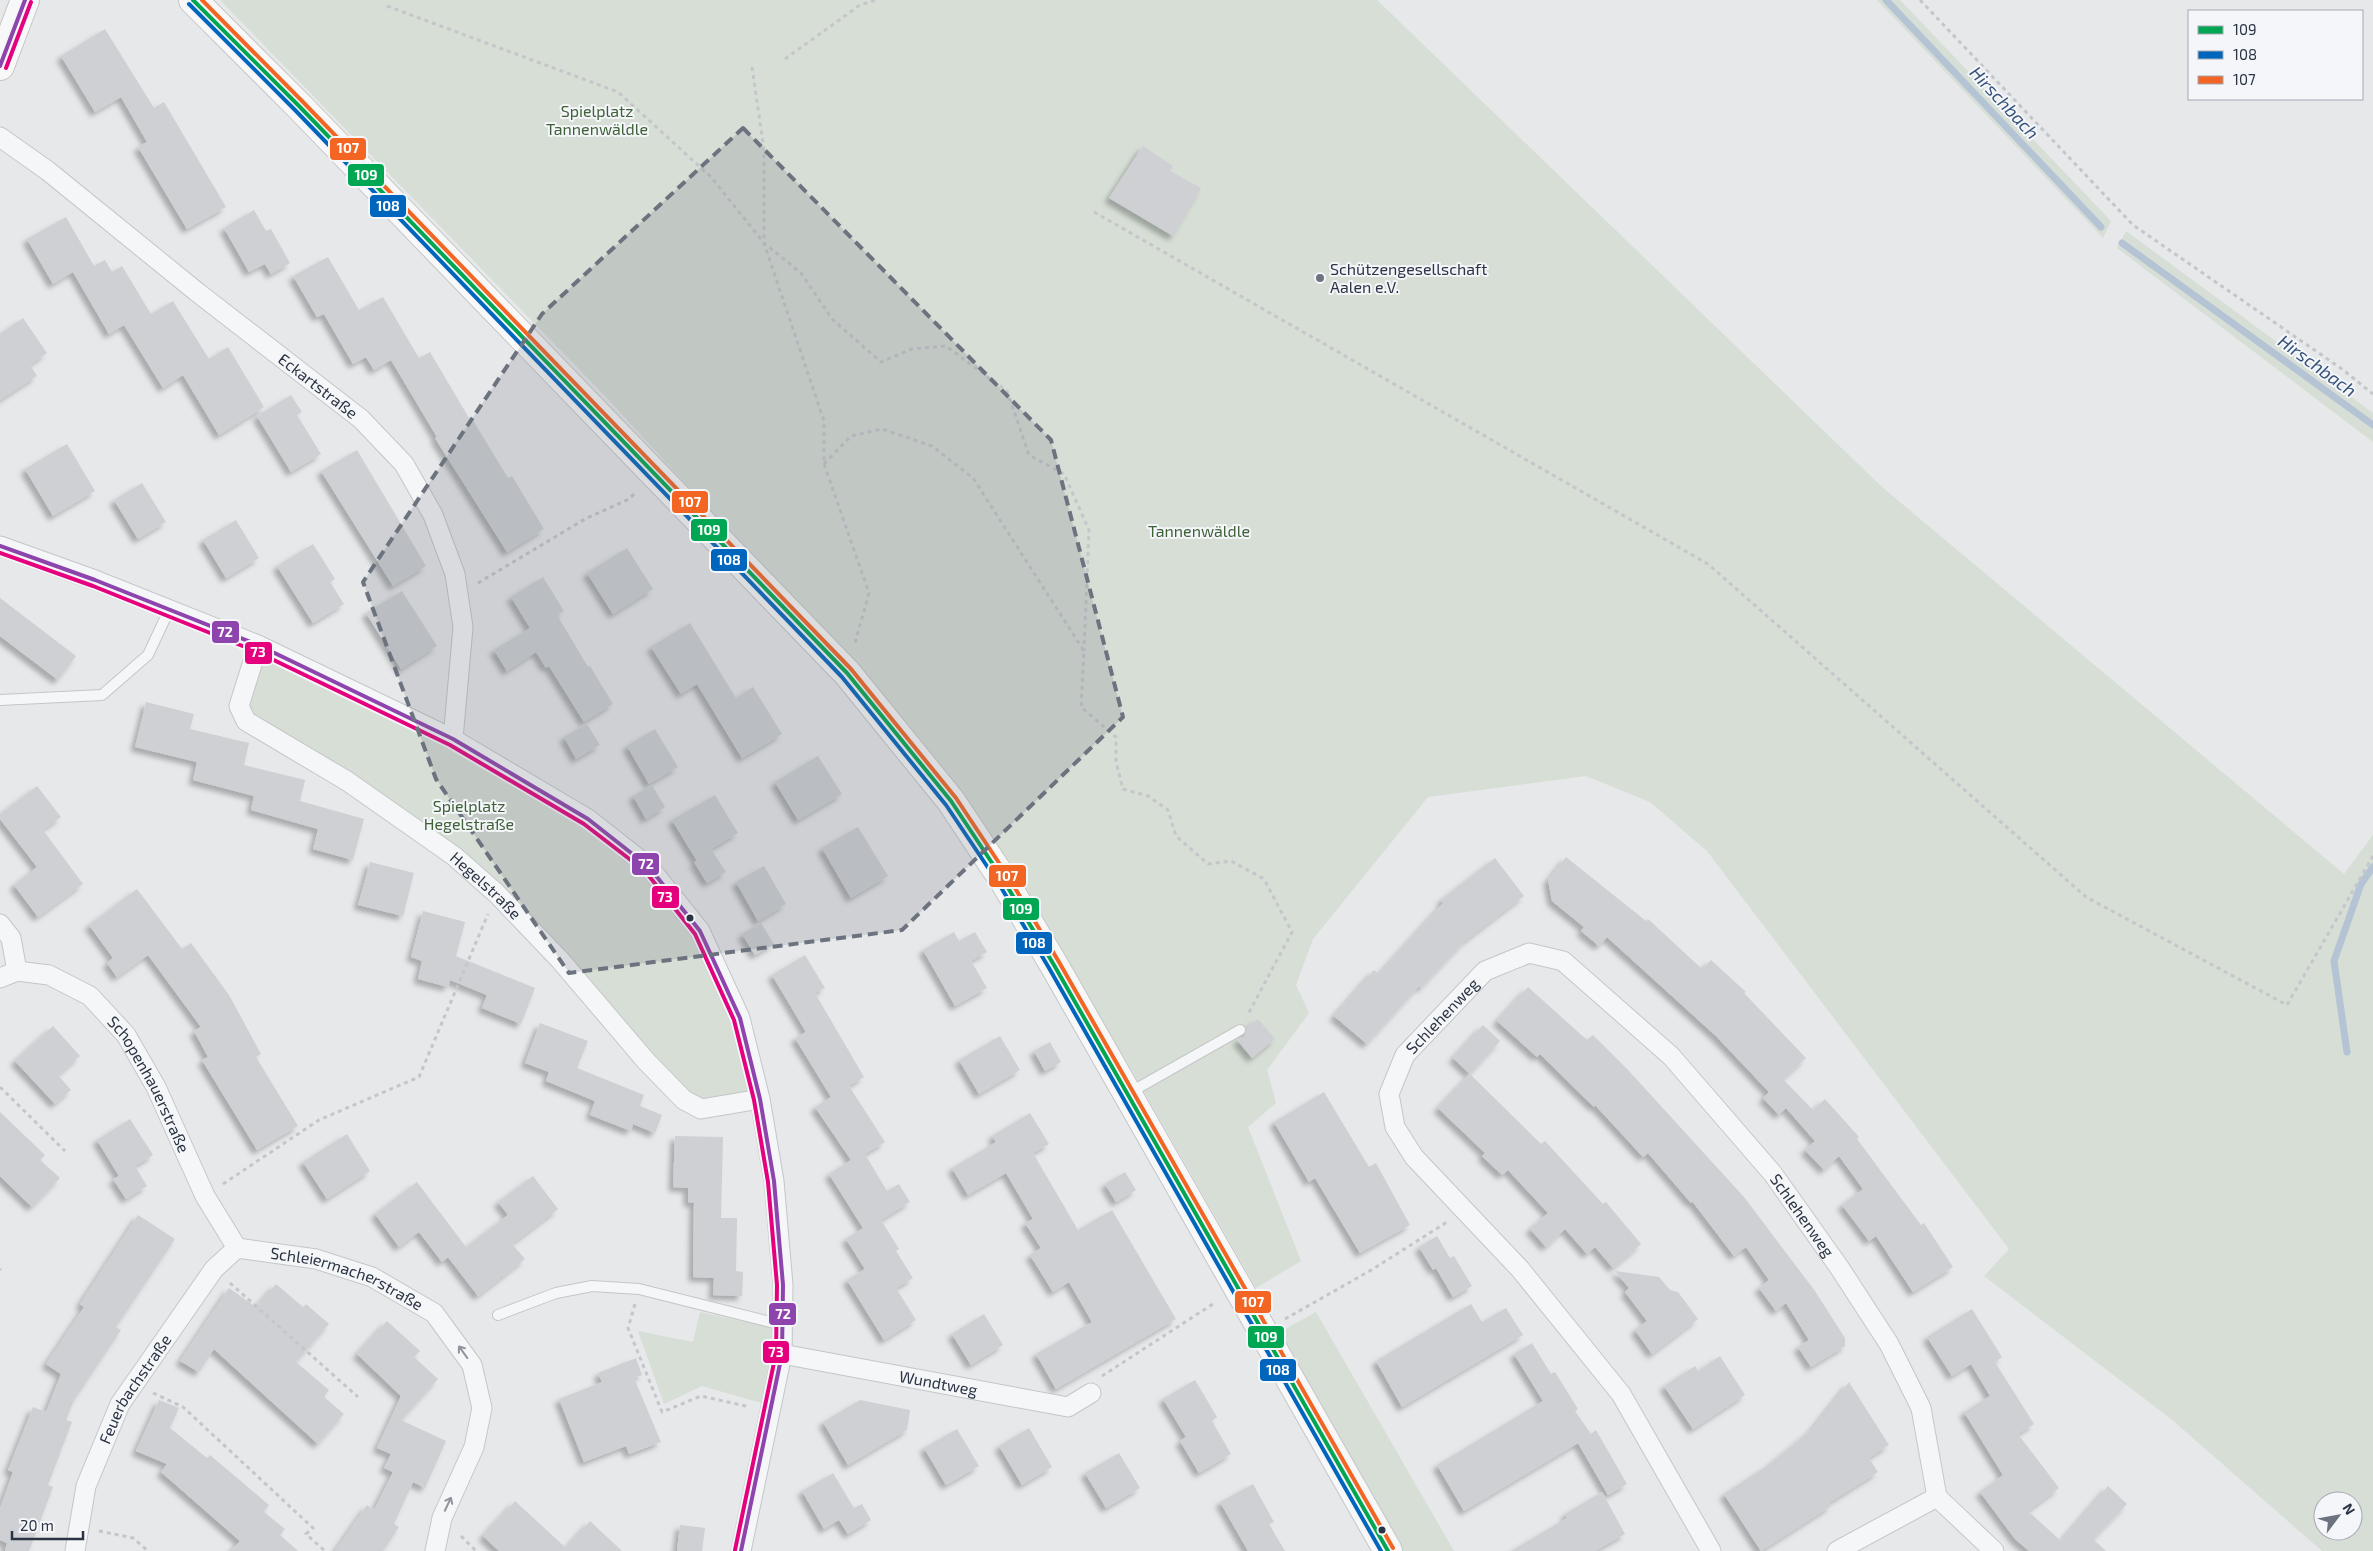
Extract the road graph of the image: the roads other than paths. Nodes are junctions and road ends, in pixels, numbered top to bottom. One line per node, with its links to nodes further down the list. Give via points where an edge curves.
1 (25, 0): 3 (main road)
2 (193, 0): 13 (main road, via 846,673 957,809 1004,881)
3 (0, 66)
4 (0, 137): 9 (street, Eckartstraße, via 48,171 361,419 404,464 433,515 455,574 463,627)
5 (0, 546): 6 (street)
6 (169, 610): 7 (street); 8 (lane, via 148,655 102,695)
7 (258, 645): 9 (street); 14 (street, Hegelstraße, via 239,706 246,721 347,781 454,856 496,893 560,960 684,1100 701,1110)
8 (0, 700)
9 (453, 739): 14 (street, via 588,819 649,867 700,932 740,1018)
10 (0, 924): 11 (street, Schopenhauerstraße, via 11,938)
11 (8, 975): 15 (street, Schopenhauerstraße, via 49,974 90,996 126,1035 156,1087 206,1196)
12 (1240, 1030): 13 (lane)
13 (1128, 1093): 24 (main road)
14 (760, 1099): 17 (street, via 774,1181)
15 (237, 1248): 21 (street, Feuerbachstraße, via 214,1270 120,1404 86,1486); 22 (street, Schleiermacherstraße, one-way to 15, via 442,1518 474,1447 482,1408 472,1365 434,1313 372,1277 316,1260)
16 (498, 1315): 17 (lane, via 556,1292 592,1286 639,1289)
17 (782, 1325): 18 (street)
18 (782, 1354): 19 (street, Wundtweg, via 1068,1407); 23 (street)
19 (1091, 1394)
20 (1937, 1497): 25 (street, Schlehenweg, via 1921,1408 1889,1344 1773,1174 1671,1056 1563,961 1529,953 1485,971 1406,1055 1389,1094 1395,1127 1414,1157 1520,1269 1621,1394); 26 (street); 27 (street)
21 (75, 1551)
22 (435, 1551)
23 (741, 1551)
24 (1388, 1551)
25 (1711, 1551)
26 (1837, 1551)
27 (1994, 1551)

